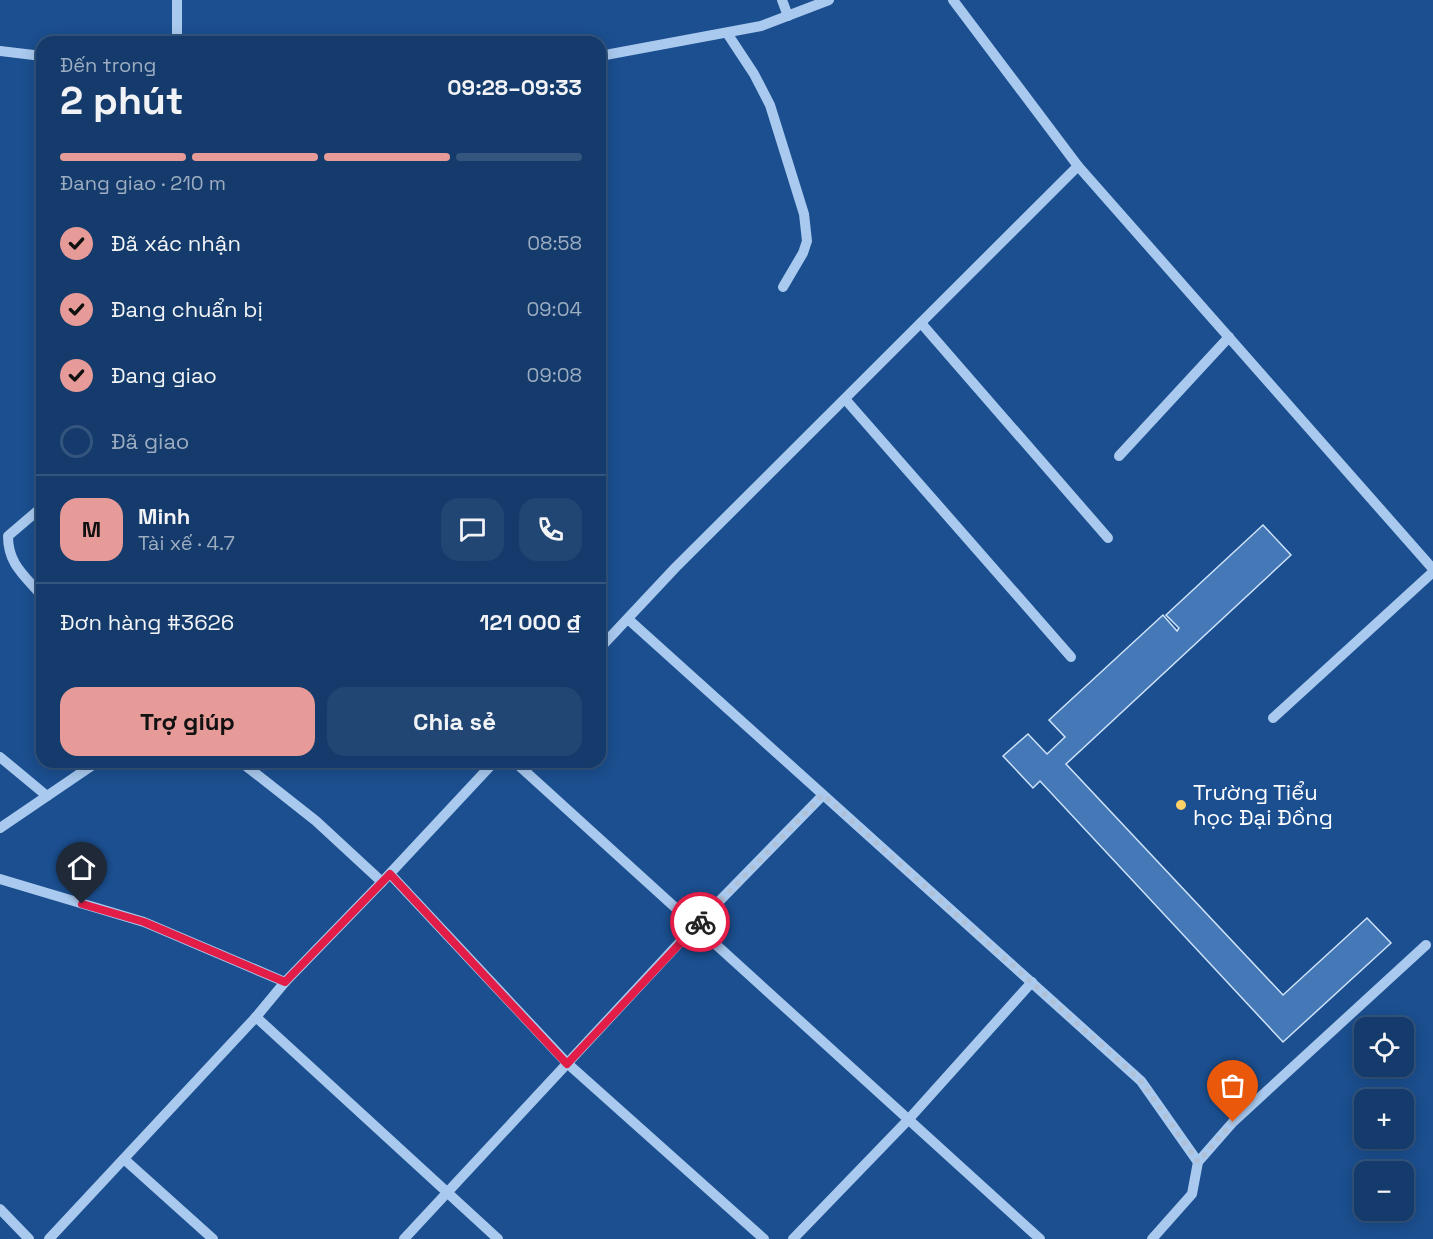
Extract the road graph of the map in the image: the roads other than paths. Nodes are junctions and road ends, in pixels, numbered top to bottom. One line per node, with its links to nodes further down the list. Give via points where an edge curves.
1 (177, 0): 7 (street)
2 (782, 0): 5 (street)
3 (829, 0): 5 (street)
4 (953, 0): 11 (street)
5 (788, 16): 6 (street)
6 (727, 33): 10 (street); 12 (street, via 766,96 800,195 807,242)
7 (177, 36)
8 (0, 51): 9 (street)
9 (36, 55)
10 (606, 55)
11 (1078, 166): 13 (street); 14 (street)
12 (783, 287)
13 (921, 323): 15 (street); 18 (street)
14 (1229, 337): 16 (street); 19 (street)
15 (845, 399): 21 (street); 23 (street)
16 (1119, 456)
17 (36, 512): 20 (street, via 8,536 8,542 12,561)
18 (1108, 538)
19 (1433, 571): 24 (street)
20 (36, 589)
21 (628, 619): 22 (street); 30 (street)
22 (606, 642)
23 (1071, 657)
24 (1273, 718)
25 (0, 757): 31 (street)
26 (89, 768): 31 (street)
27 (249, 768): 33 (street)
28 (488, 768): 33 (street)
29 (521, 768): 35 (street)
30 (823, 795): 35 (street); 38 (street)
31 (46, 796): 32 (street)
32 (0, 828)
33 (386, 878): 37 (street); 40 (street)
34 (0, 879): 37 (street, via 144,922)
35 (695, 926): 40 (street); 41 (street)
36 (1426, 945): 43 (street, via 1233,1122)
37 (285, 982): 39 (street)
38 (1032, 982): 41 (street); 43 (street, via 1141,1081)
39 (256, 1017): 42 (street); 44 (street)
40 (567, 1064): 44 (street); 51 (street)
41 (908, 1120): 52 (street); 53 (street)
42 (124, 1159): 47 (street); 48 (street)
43 (1198, 1162): 54 (street, via 1192,1194)
44 (447, 1192): 49 (street); 50 (street)
45 (0, 1209): 46 (street)
46 (29, 1239)
47 (49, 1239)
48 (213, 1239)
49 (404, 1239)
50 (498, 1239)
51 (764, 1239)
52 (793, 1239)
53 (1040, 1239)
54 (1152, 1239)

